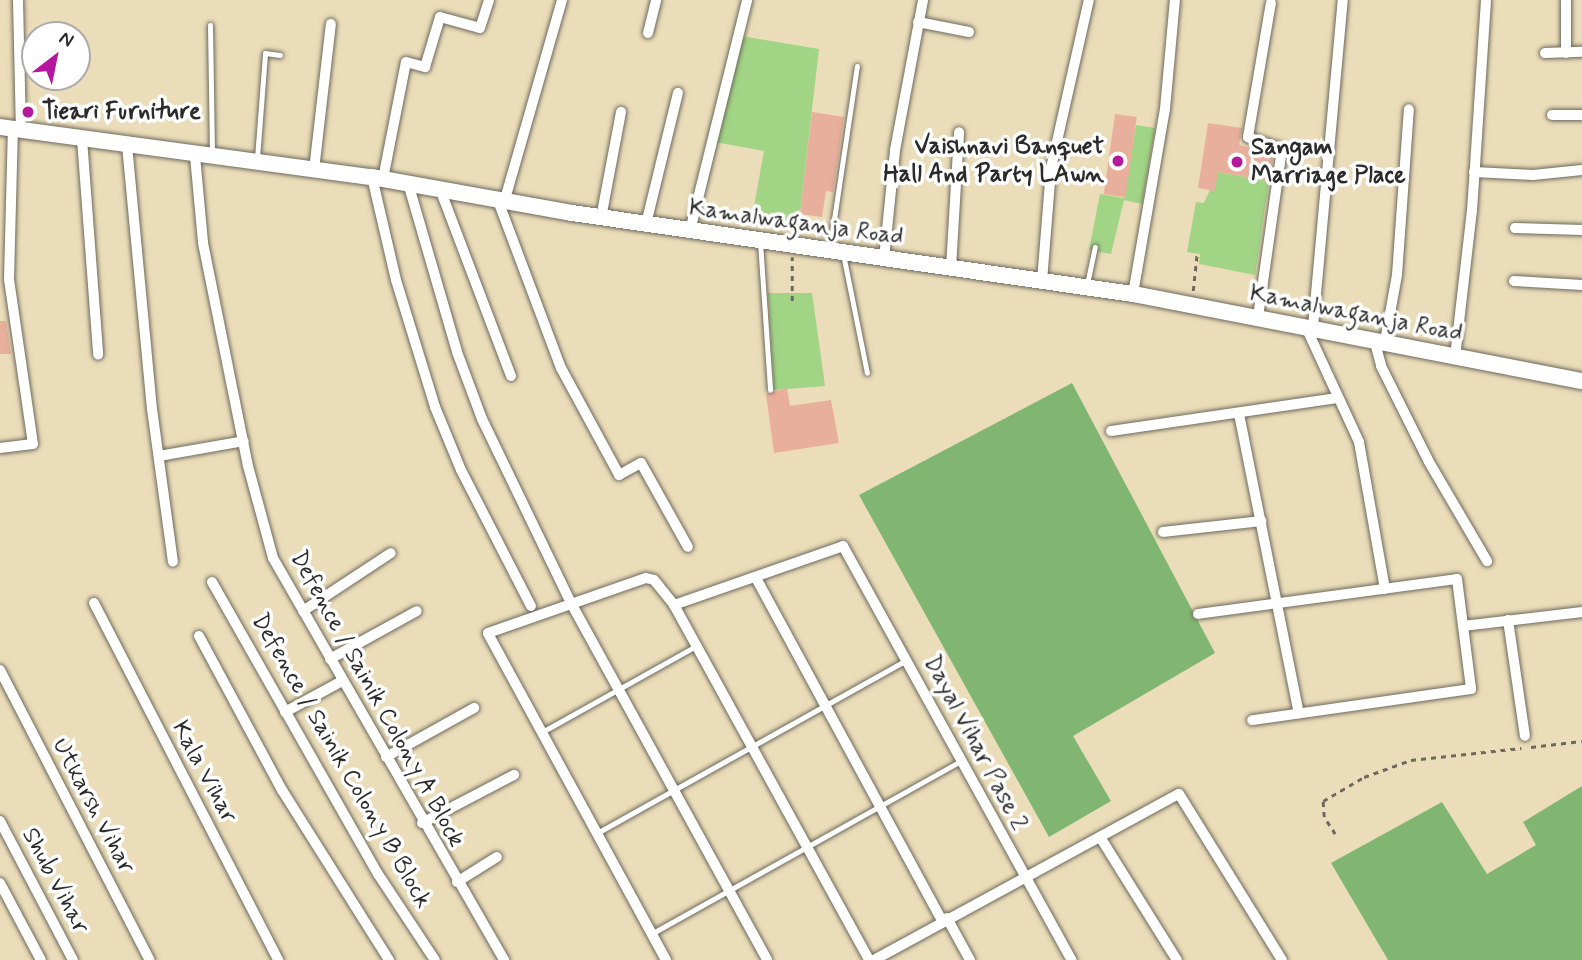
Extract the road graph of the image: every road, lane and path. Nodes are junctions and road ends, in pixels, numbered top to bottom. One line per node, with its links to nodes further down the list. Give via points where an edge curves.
1 (18, 0): 28 (street)
2 (489, 0): 37 (street, via 481,28 440,17 425,67 406,62)
3 (562, 0): 40 (street)
4 (656, 0): 17 (street)
5 (747, 0): 45 (street)
6 (923, 0): 13 (street)
7 (1089, 0): 53 (street, via 1051,168)
8 (1175, 0): 57 (street, via 1166,109)
9 (1343, 0): 61 (street)
10 (1486, 0): 36 (street)
11 (1566, 0): 20 (street)
12 (1271, 2): 60 (street, via 1248,137 1282,149)
13 (918, 22): 16 (street); 51 (street, via 895,150)
14 (331, 24): 34 (street)
15 (210, 25): 32 (lane)
16 (969, 32)
17 (648, 33)
18 (1582, 52): 20 (street)
19 (1545, 53): 20 (street)
20 (1566, 53)
21 (280, 54): 33 (lane, via 265,53)
22 (857, 66): 49 (lane)
23 (678, 93): 42 (street)
24 (1409, 109): 62 (street, via 1396,275)
25 (621, 112): 41 (street)
26 (1552, 115): 27 (street)
27 (1582, 115)
28 (11, 129): 30 (main road, Kamalwaganja Road); 73 (street, via 9,279 33,444)
29 (959, 132): 52 (street)
30 (82, 138): 31 (main road, Kamalwaganja Road); 63 (street)
31 (127, 145): 32 (main road, Kamalwaganja Road); 74 (street)
32 (204, 157): 33 (main road, Kamalwaganja Road); 72 (street, Defence / Sainik Colony A Block, via 203,243)
33 (257, 163): 34 (main road, Kamalwaganja Road)
34 (314, 170): 37 (main road, Kamalwaganja Road)
35 (1582, 170): 36 (street, via 1534,175)
36 (1474, 172): 64 (street)
37 (377, 178): 38 (main road, Kamalwaganja Road); 88 (street, via 396,280 435,407 461,470)
38 (408, 183): 39 (main road, Kamalwaganja Road); 85 (street, via 457,352 482,419)
39 (440, 189): 40 (main road, Kamalwaganja Road); 66 (street)
40 (501, 198): 41 (main road, Kamalwaganja Road); 77 (street, via 561,368 619,475 642,463)
41 (601, 218): 42 (main road, Kamalwaganja Road)
42 (646, 224): 45 (main road, Kamalwaganja Road)
43 (1515, 229): 44 (street)
44 (1582, 230)
45 (690, 231): 46 (main road, Kamalwaganja Road)
46 (760, 242): 47 (main road, Kamalwaganja Road); 68 (lane)
47 (793, 247): 49 (main road, Kamalwaganja Road); 58 (path)
48 (1095, 247): 56 (lane)
49 (836, 253): 51 (main road, Kamalwaganja Road); 65 (lane)
50 (1197, 253): 59 (path)
51 (884, 259): 52 (main road, Kamalwaganja Road)
52 (951, 268): 53 (main road, Kamalwaganja Road)
53 (1042, 281): 56 (main road, Kamalwaganja Road)
54 (1514, 281): 55 (street)
55 (1582, 285)
56 (1086, 287): 57 (main road, Kamalwaganja Road)
57 (1133, 294): 59 (main road, Kamalwaganja Road)
58 (792, 300)
59 (1192, 305): 60 (main road, Kamalwaganja Road)
60 (1258, 317): 61 (main road, Kamalwaganja Road)
61 (1309, 326): 62 (main road, Kamalwaganja Road); 69 (street)
62 (1379, 340): 64 (main road, Kamalwaganja Road); 79 (street, via 1381,366 1429,462)
63 (98, 354)
64 (1455, 358): 67 (main road, Kamalwaganja Road)
65 (867, 373)
66 (511, 376)
67 (1582, 381)
68 (770, 390)
69 (1338, 398): 70 (street); 83 (street, via 1359,442)
70 (1239, 414): 71 (street); 75 (street)
71 (1111, 431)
72 (244, 441): 74 (street); 89 (street, Defence / Sainik Colony A Block, via 273,558)
73 (0, 448)
74 (159, 456): 80 (street)
75 (1261, 521): 76 (street); 86 (street)
76 (1163, 532)
77 (688, 547)
78 (391, 553): 89 (street)
79 (1487, 561)
80 (173, 562)
81 (756, 578): 87 (street); 98 (street, Dayal Vihar Pase 2, via 843,546); 102 (street)
82 (212, 582): 104 (street, Defence / Sainik Colony B Block)
83 (1385, 590): 86 (street); 94 (street, via 1457,579)
84 (94, 603): 132 (street, Kala Vihar)
85 (571, 603): 87 (street, via 646,578 654,580); 101 (street); 107 (street, via 488,633)
86 (1279, 603): 92 (street); 105 (street)
87 (674, 604): 96 (street)
88 (530, 606)
89 (303, 611): 97 (street, Defence / Sainik Colony A Block)
90 (417, 611): 97 (street)
91 (1582, 612): 93 (street)
92 (1198, 614)
93 (1508, 620): 94 (street); 108 (street)
94 (1463, 626): 105 (street, via 1471,689)
95 (199, 636): 133 (street, via 282,790)
96 (696, 646): 101 (lane); 110 (street)
97 (330, 659): 100 (street, Defence / Sainik Colony A Block)
98 (906, 660): 102 (lane); 112 (street, Dayal Vihar Pase 2)
99 (0, 670): 131 (street, Utkarsh Vihar)
100 (342, 681): 104 (street); 111 (street, Defence / Sainik Colony A Block)
101 (618, 691): 107 (lane); 114 (street)
102 (825, 704): 110 (lane); 115 (street)
103 (474, 708): 111 (street)
104 (285, 712): 134 (street, Defence / Sainik Colony B Block, via 378,874)
105 (1299, 713): 106 (street)
106 (1252, 720)
107 (542, 733): 118 (street)
108 (1525, 736)
109 (1582, 741): 119 (path, via 1411,760 1364,778 1323,801 1324,817)
110 (751, 744): 114 (lane); 121 (street)
111 (386, 757): 117 (street, Defence / Sainik Colony A Block)
112 (962, 760): 115 (lane); 123 (street, Dayal Vihar Pase 2)
113 (514, 775): 117 (street)
114 (673, 788): 118 (lane); 126 (street)
115 (879, 804): 121 (lane); 127 (street)
116 (0, 821): 130 (street, Shub Vihar)
117 (422, 823): 124 (street, Defence / Sainik Colony A Block)
118 (597, 833): 128 (street)
119 (1335, 834)
120 (1100, 837): 123 (street); 141 (street); 142 (street, via 1179,794)
121 (805, 844): 126 (lane); 138 (street)
122 (497, 857): 124 (street)
123 (1024, 879): 127 (street); 140 (street, Dayal Vihar Pase 2)
124 (457, 882): 135 (street, Defence / Sainik Colony A Block)
125 (0, 883): 129 (street)
126 (728, 888): 128 (lane); 137 (street)
127 (945, 919): 138 (street); 139 (street)
128 (651, 934): 136 (street)
129 (41, 960)
130 (73, 960)
131 (150, 960)
132 (278, 960)
133 (389, 960)
134 (435, 960)
135 (504, 960)
136 (666, 960)
137 (767, 960)
138 (871, 960)
139 (970, 960)
140 (1072, 960)
141 (1177, 960)
142 (1282, 960)

